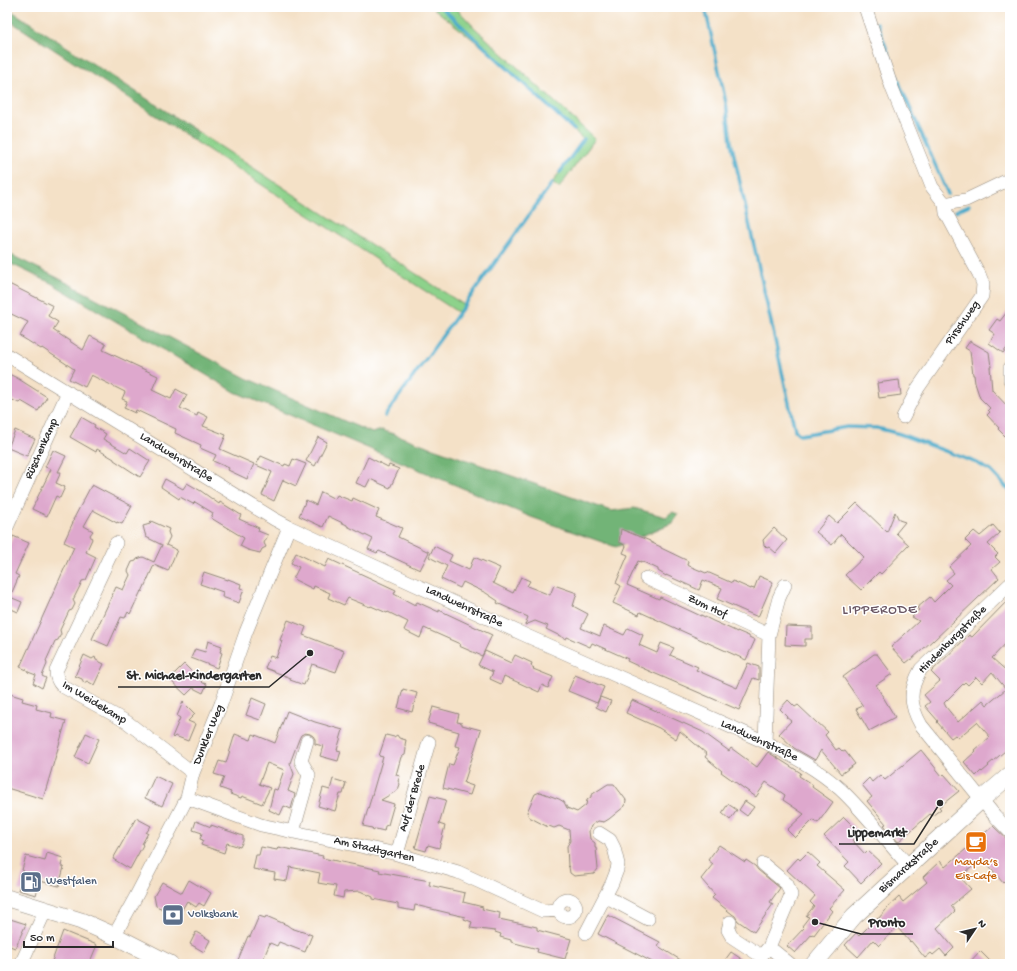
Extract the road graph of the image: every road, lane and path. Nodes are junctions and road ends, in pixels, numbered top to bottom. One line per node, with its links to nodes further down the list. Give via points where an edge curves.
1 (865, 7): 3 (street, Pirschweg, via 892,88 932,188)
2 (1010, 179): 3 (street, via 966,200)
3 (945, 204): 8 (street, Pirschweg, via 946,213 979,274 983,284 982,296 918,388)
4 (7, 355): 7 (street, Landwehrstraße)
5 (1010, 368): 6 (street)
6 (1010, 380)
7 (68, 392): 9 (street, Rüschenkamp); 10 (street, Landwehrstraße)
8 (903, 417)
9 (7, 527)
10 (289, 527): 18 (street, Landwehrstraße); 19 (street, Dunkler Weg)
11 (116, 543): 19 (street, Im Weidekamp, via 56,671 56,676 62,686 127,722)
12 (646, 578): 15 (street, Zum Hof)
13 (1010, 584): 22 (street, Hindenburgstraße, via 921,669 912,689 914,713 921,725)
14 (785, 585): 15 (street)
15 (769, 636): 18 (street)
16 (307, 741): 23 (street, via 301,761 309,775)
17 (429, 742): 26 (street, Auf der Brede)
18 (765, 742): 28 (street, Landwehrstraße, via 797,758 840,789)
19 (193, 773): 21 (street, Dunkler Weg)
20 (1010, 775): 22 (main road, Bismarckstraße)
21 (187, 798): 23 (street, Am Stadtgarten, via 261,825); 36 (street, Dunkler Weg)
22 (982, 799): 24 (street, Hindenburgstraße); 28 (main road, Bismarckstraße)
23 (293, 832): 26 (street, Am Stadtgarten)
24 (1010, 832)
25 (598, 833): 29 (street, via 610,840 618,864 616,875)
26 (397, 854): 32 (street, Am Stadtgarten, via 458,872 543,911)
27 (763, 864): 37 (street, via 788,884 791,895)
28 (909, 866): 41 (main road, Bismarckstraße, via 854,916)
29 (605, 896): 33 (street); 35 (street)
30 (7, 898): 31 (main road)
31 (46, 909): 36 (main road); 38 (street)
32 (558, 910)
33 (648, 919)
34 (730, 922): 37 (street, via 728,930 732,937 761,956)
35 (586, 933)
36 (114, 936): 39 (main road)
37 (769, 947): 40 (street)
38 (21, 964)
39 (170, 964)
40 (790, 964)
41 (814, 964)

